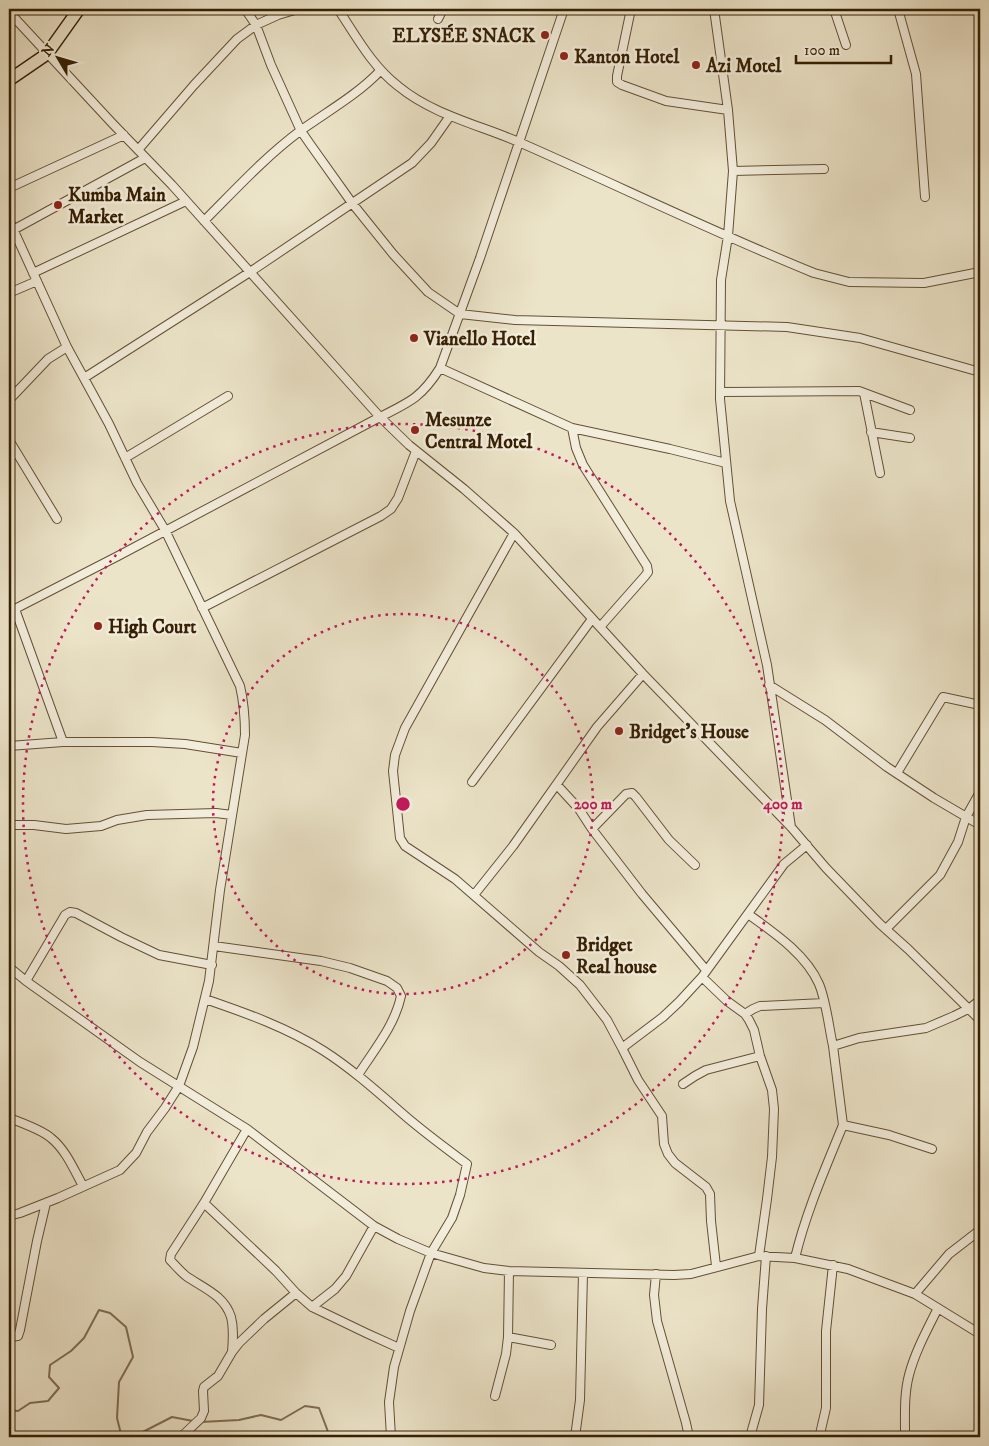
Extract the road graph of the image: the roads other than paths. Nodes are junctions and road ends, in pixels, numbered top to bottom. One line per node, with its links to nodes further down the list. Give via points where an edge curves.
1 (79, 9): 15 (highway)
2 (244, 9): 13 (street)
3 (298, 9): 13 (street)
4 (338, 9): 16 (street)
5 (443, 9): 12 (street)
6 (564, 9): 22 (street)
7 (631, 9): 18 (street, via 617,82 666,101)
8 (714, 9): 18 (street)
9 (834, 9): 14 (street)
10 (898, 9): 28 (street, via 916,74)
11 (9, 12): 15 (street)
12 (438, 18)
13 (256, 25): 20 (street); 23 (street, via 237,39)
14 (846, 45)
15 (47, 54): 17 (highway); 21 (street)
16 (380, 71): 19 (street, via 417,100); 20 (street, via 368,84)
17 (9, 80)
18 (728, 110): 26 (street)
19 (450, 116): 22 (street); 30 (street, via 431,144 412,163)
20 (301, 131): 30 (street); 32 (street, via 278,148)
21 (124, 135): 23 (street); 27 (street)
22 (519, 142): 34 (street); 40 (street)
23 (138, 150): 24 (street)
24 (145, 158): 29 (street); 33 (street)
25 (824, 169): 26 (street)
26 (733, 171): 34 (street)
27 (9, 188)
28 (925, 197)
29 (186, 201): 32 (street); 37 (street)
30 (352, 203): 35 (street); 40 (street, via 428,292)
31 (9, 220): 33 (street)
32 (204, 220): 35 (street)
33 (13, 230): 37 (street)
34 (728, 236): 36 (street, via 814,273 849,282 924,283); 41 (street, via 721,280)
35 (250, 272): 45 (street); 51 (street)
36 (980, 272)
37 (33, 273): 38 (street)
38 (37, 281): 39 (street); 42 (street)
39 (9, 293)
40 (460, 314): 41 (street, via 515,320); 43 (street)
41 (720, 326): 44 (street, via 787,327 860,338); 46 (street)
42 (67, 347): 45 (street); 49 (street, via 48,359)
43 (440, 368): 51 (street, via 420,394); 52 (street)
44 (980, 372)
45 (84, 378): 57 (street)
46 (720, 392): 47 (street); 58 (street)
47 (864, 392): 50 (street); 53 (street)
48 (228, 396): 57 (street)
49 (9, 400)
50 (910, 410)
51 (380, 416): 56 (street); 61 (street)
52 (572, 428): 58 (street); 66 (street, via 583,465 648,572)
53 (872, 432): 54 (street); 59 (street)
54 (910, 438)
55 (9, 440): 60 (street)
56 (416, 450): 62 (street); 63 (street, via 391,509)
57 (125, 458): 61 (street)
58 (726, 463): 68 (street, via 730,501)
59 (880, 474)
60 (57, 519)
61 (165, 530): 63 (street); 64 (street)
62 (514, 533): 65 (street); 85 (street, via 405,728 393,771 402,842)
63 (202, 608): 72 (street, via 240,686 245,721)
64 (12, 611): 70 (street)
65 (592, 619): 66 (street); 74 (street)
66 (600, 627): 67 (street)
67 (643, 674): 75 (street, via 597,727); 81 (street)
68 (769, 686): 73 (street, via 824,720); 81 (street)
69 (980, 705): 73 (street, via 943,697)
70 (63, 742): 71 (street); 72 (street, via 185,744)
71 (9, 746)
72 (242, 753): 77 (street)
73 (897, 773): 78 (street)
74 (472, 782)
75 (556, 785): 82 (street); 85 (street)
76 (980, 792): 78 (street)
77 (232, 815): 79 (street, via 147,815 101,826 66,829); 88 (street)
78 (966, 817): 80 (street); 87 (street, via 958,842 940,876)
79 (9, 825)
80 (980, 825)
81 (792, 827): 83 (street)
82 (592, 829): 84 (street, via 626,794 632,793 669,840); 91 (street)
83 (807, 845): 86 (street, via 784,864); 87 (street)
84 (695, 865)
85 (474, 895): 100 (street, via 580,985)
86 (748, 914): 91 (street); 95 (street, via 780,937 808,966 819,984)
87 (886, 929): 96 (street)
88 (214, 946): 89 (street); 102 (street, via 320,961 379,978 397,988 401,996 393,1020)
89 (212, 965): 92 (street, via 159,956 76,912 70,912 65,915); 93 (street)
90 (9, 967): 92 (street)
91 (704, 974): 97 (street, via 727,1001); 100 (street, via 663,1017)
92 (26, 981): 104 (street)
93 (206, 999): 102 (street, via 297,1035); 104 (street)
94 (980, 1000): 96 (street)
95 (824, 1003): 97 (street, via 760,1006); 99 (street)
96 (970, 1008): 98 (street); 99 (street, via 926,1028 867,1036)
97 (745, 1014): 101 (street, via 754,1030)
98 (980, 1020)
99 (833, 1046): 106 (street)
100 (622, 1048): 119 (street, via 662,1116 668,1154 710,1194)
101 (760, 1056): 103 (street, via 706,1070); 116 (street, via 772,1090 774,1109)
102 (358, 1075): 115 (street, via 467,1164 452,1218)
103 (683, 1084)
104 (179, 1086): 107 (street); 109 (street, via 136,1153 120,1170)
105 (9, 1118): 109 (street, via 51,1138)
106 (843, 1125): 108 (street); 117 (street, via 810,1206)
107 (247, 1129): 111 (street); 113 (street)
108 (932, 1149)
109 (83, 1186): 110 (street)
110 (46, 1203): 112 (street); 128 (street, via 20,1330 18,1336)
111 (204, 1203): 123 (street); 132 (street, via 170,1260 224,1303 231,1317)
112 (9, 1216)
113 (374, 1226): 115 (street); 125 (street, via 346,1276)
114 (980, 1230): 124 (street, via 949,1254)
115 (432, 1253): 120 (street, via 484,1268); 131 (street)
116 (763, 1256): 117 (street); 119 (street); 140 (street, via 758,1405)
117 (795, 1258): 118 (street)
118 (833, 1265): 124 (street); 135 (street, via 826,1331 826,1408)
119 (716, 1266): 122 (street, via 690,1274)
120 (508, 1271): 121 (street); 129 (street)
121 (583, 1273): 122 (street); 138 (street, via 580,1400)
122 (656, 1274): 139 (street, via 657,1321)
123 (296, 1293): 125 (street); 132 (street, via 250,1332)
124 (914, 1294): 126 (street)
125 (312, 1307): 131 (street)
126 (938, 1308): 127 (street); 134 (street, via 917,1350 908,1377)
127 (979, 1331)
128 (9, 1337)
129 (508, 1337): 130 (street); 133 (street, via 504,1368)
130 (551, 1345)
131 (399, 1348): 137 (street, via 389,1402)
132 (232, 1352): 136 (street, via 218,1376 204,1387 201,1418)
133 (495, 1396)
134 (905, 1433)
135 (820, 1434)
136 (180, 1437)
137 (391, 1437)
138 (575, 1437)
139 (689, 1437)
140 (750, 1437)

